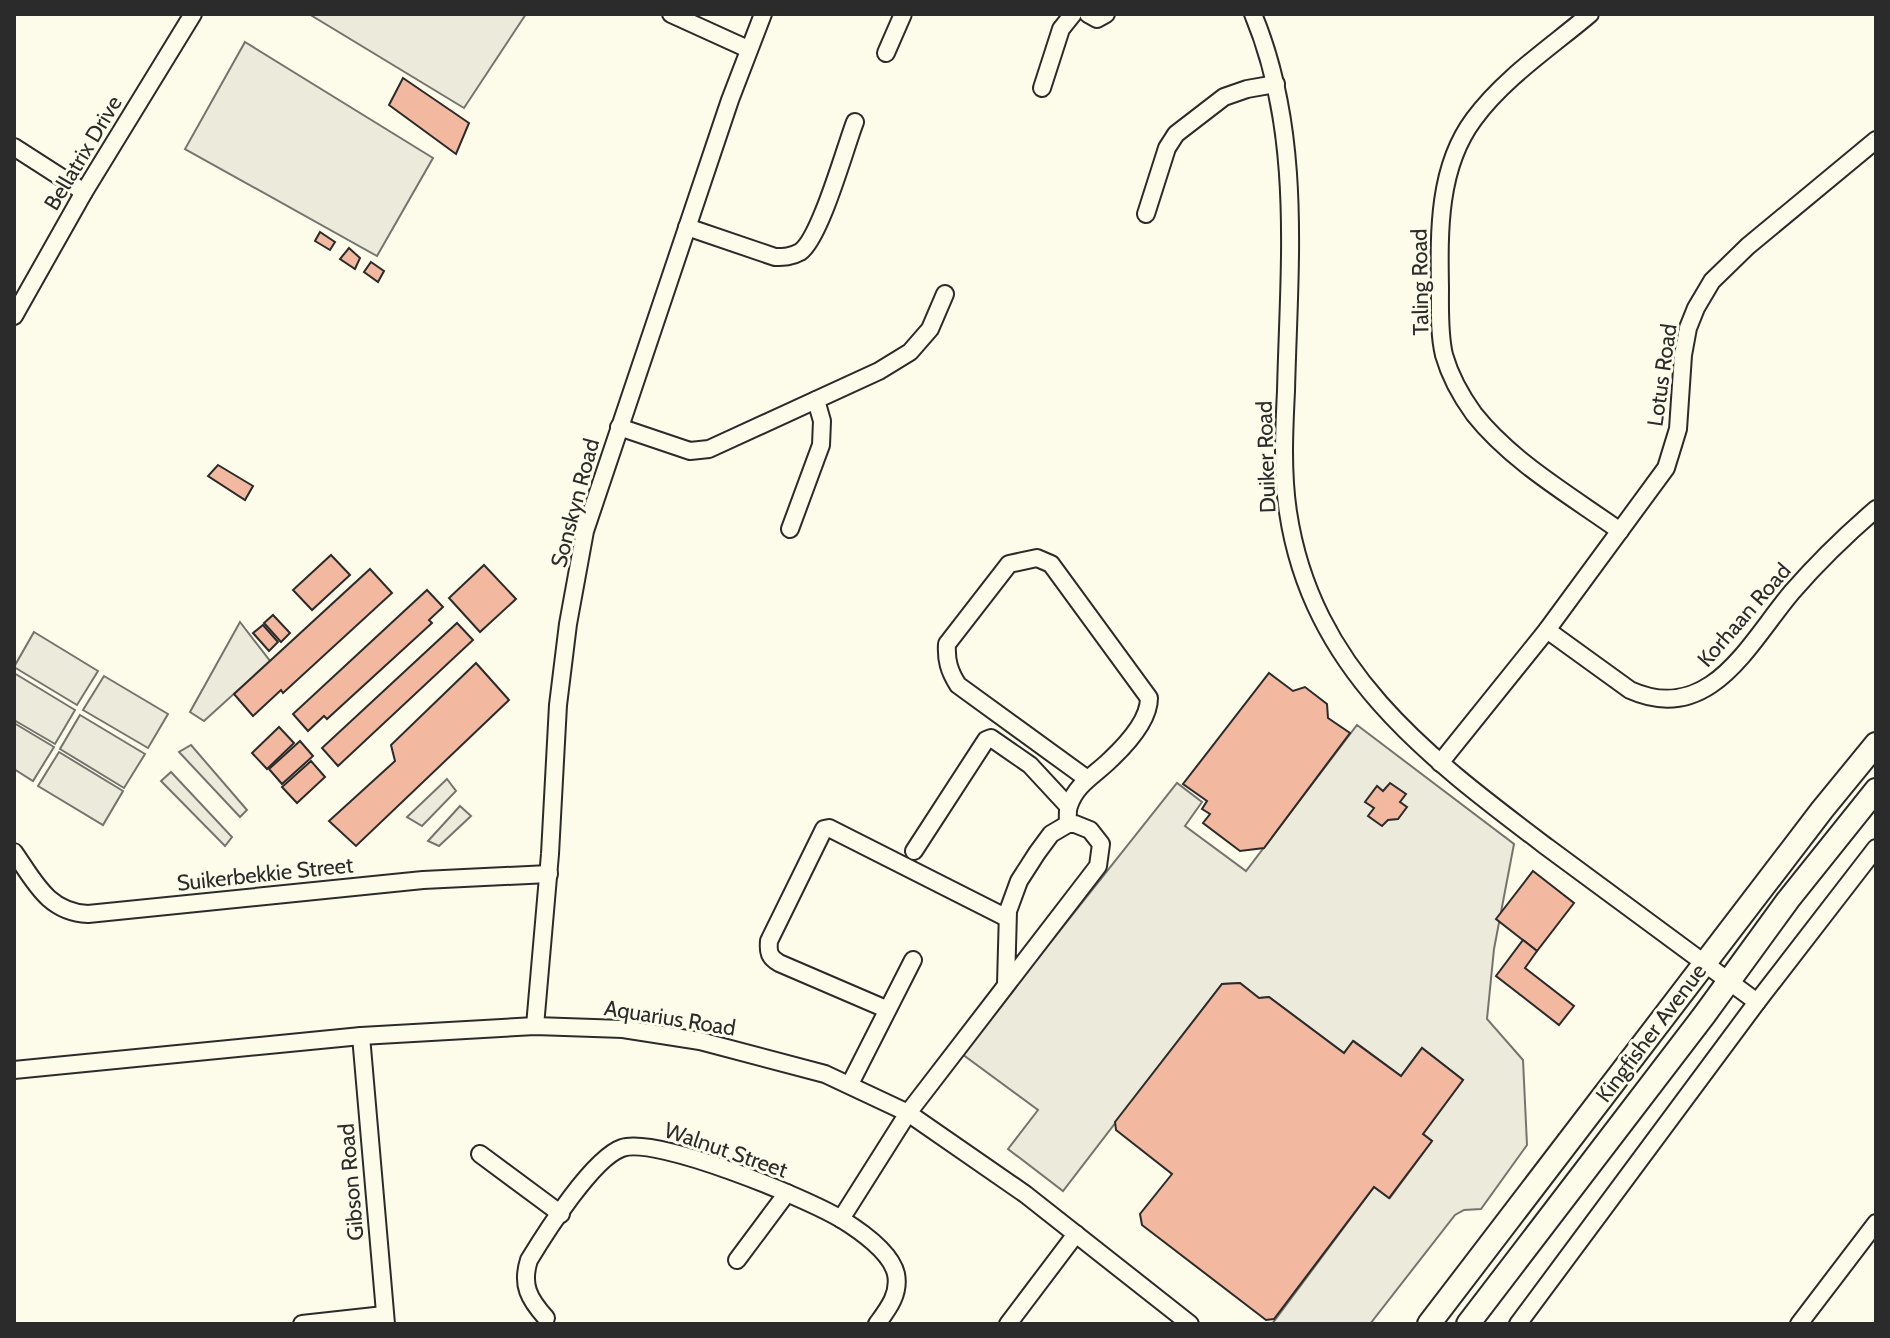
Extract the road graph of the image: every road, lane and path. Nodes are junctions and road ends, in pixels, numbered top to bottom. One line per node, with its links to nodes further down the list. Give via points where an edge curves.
1 (193, 14): 17 (street, Bellatrix Drive)
2 (671, 14): 10 (street)
3 (763, 14): 10 (street, Sonskyn Road)
4 (903, 14): 11 (street)
5 (1073, 14): 13 (street, via 1061,29)
6 (1088, 14): 7 (street, via 1097,19)
7 (1106, 14)
8 (1253, 14): 12 (street, Duiker Road)
9 (1590, 14): 26 (street, Taling Road, via 1505,86 1461,139 1442,206 1440,320 1454,382 1484,425)
10 (748, 49): 19 (street, Sonskyn Road)
11 (886, 53)
12 (1276, 84): 18 (street, via 1224,97 1176,134); 29 (street, Duiker Road, via 1291,223 1284,453 1298,556 1325,624 1347,662 1374,699)
13 (1042, 88)
14 (855, 122): 19 (street, via 817,228 801,252 775,257)
15 (1876, 140): 26 (street, Lotus Road, via 1726,265 1703,294 1688,328 1672,452 1657,483)
16 (14, 147): 17 (street)
17 (84, 192): 21 (street, Bellatrix Drive)
18 (1146, 214)
19 (687, 227): 23 (street, Sonskyn Road)
20 (945, 294): 22 (street, via 930,329 910,352)
21 (14, 316)
22 (816, 400): 23 (street, via 697,452); 25 (street, via 821,445)
23 (619, 427): 37 (street, Sonskyn Road, via 585,531 568,624)
24 (1876, 509): 27 (street, Korhaan Road, via 1793,591 1723,677 1696,694 1665,700 1645,697)
25 (790, 529)
26 (1620, 531): 27 (street, Lotus Road)
27 (1547, 630): 29 (street, Lotus Road)
28 (1876, 744): 40 (street, Kingfisher Avenue)
29 (1440, 763): 40 (street, Duiker Road)
30 (1086, 778): 30 (street, via 951,675 947,644 1009,564 1037,558 1051,564 1149,698 1136,730 1110,761); 32 (street)
31 (1876, 790): 41 (street, Kingfisher Avenue)
32 (1068, 806): 33 (street); 35 (street, via 1030,765 991,738)
33 (1068, 824): 38 (street, via 1051,834 1019,881); 42 (street, via 1095,834 1101,858)
34 (1876, 848): 43 (street)
35 (914, 851)
36 (14, 852): 37 (street, Suikerbekkie Street, via 47,898 62,909 88,914 423,880)
37 (549, 874): 45 (street, Sonskyn Road)
38 (1007, 918): 42 (street); 44 (street, via 824,829 768,951 779,963)
39 (913, 960): 44 (street)
40 (1704, 963): 41 (street, Duiker Road); 63 (street, Kingfisher Avenue)
41 (1730, 981): 43 (street, Duiker Road); 64 (street, Kingfisher Avenue)
42 (1006, 984): 49 (street)
43 (1757, 1002): 65 (street)
44 (886, 1009): 48 (street)
45 (535, 1026): 46 (street, Aquarius Road); 48 (street, Aquarius Road, via 623,1029 700,1041)
46 (361, 1036): 47 (street, Aquarius Road); 58 (street, Gibson Road)
47 (14, 1070)
48 (850, 1084): 49 (street, Aquarius Road)
49 (908, 1113): 53 (street); 55 (street, Aquarius Road)
50 (480, 1154): 52 (street)
51 (787, 1193): 52 (street, Walnut Street, via 723,1168 633,1146 613,1152 598,1165); 53 (street, Walnut Street); 56 (street)
52 (561, 1214): 57 (street, Walnut Street, via 526,1270 528,1296)
53 (841, 1219): 60 (street, Walnut Street, via 887,1257 896,1276 894,1299)
54 (1876, 1223): 66 (street)
55 (1076, 1234): 61 (street); 62 (street, Aquarius Road)
56 (737, 1260)
57 (546, 1318)
58 (385, 1320): 59 (street)
59 (302, 1324)
60 (877, 1324)
61 (1008, 1324)
62 (1190, 1324)
63 (1429, 1324)
64 (1468, 1324)
65 (1518, 1324)
66 (1799, 1324)

